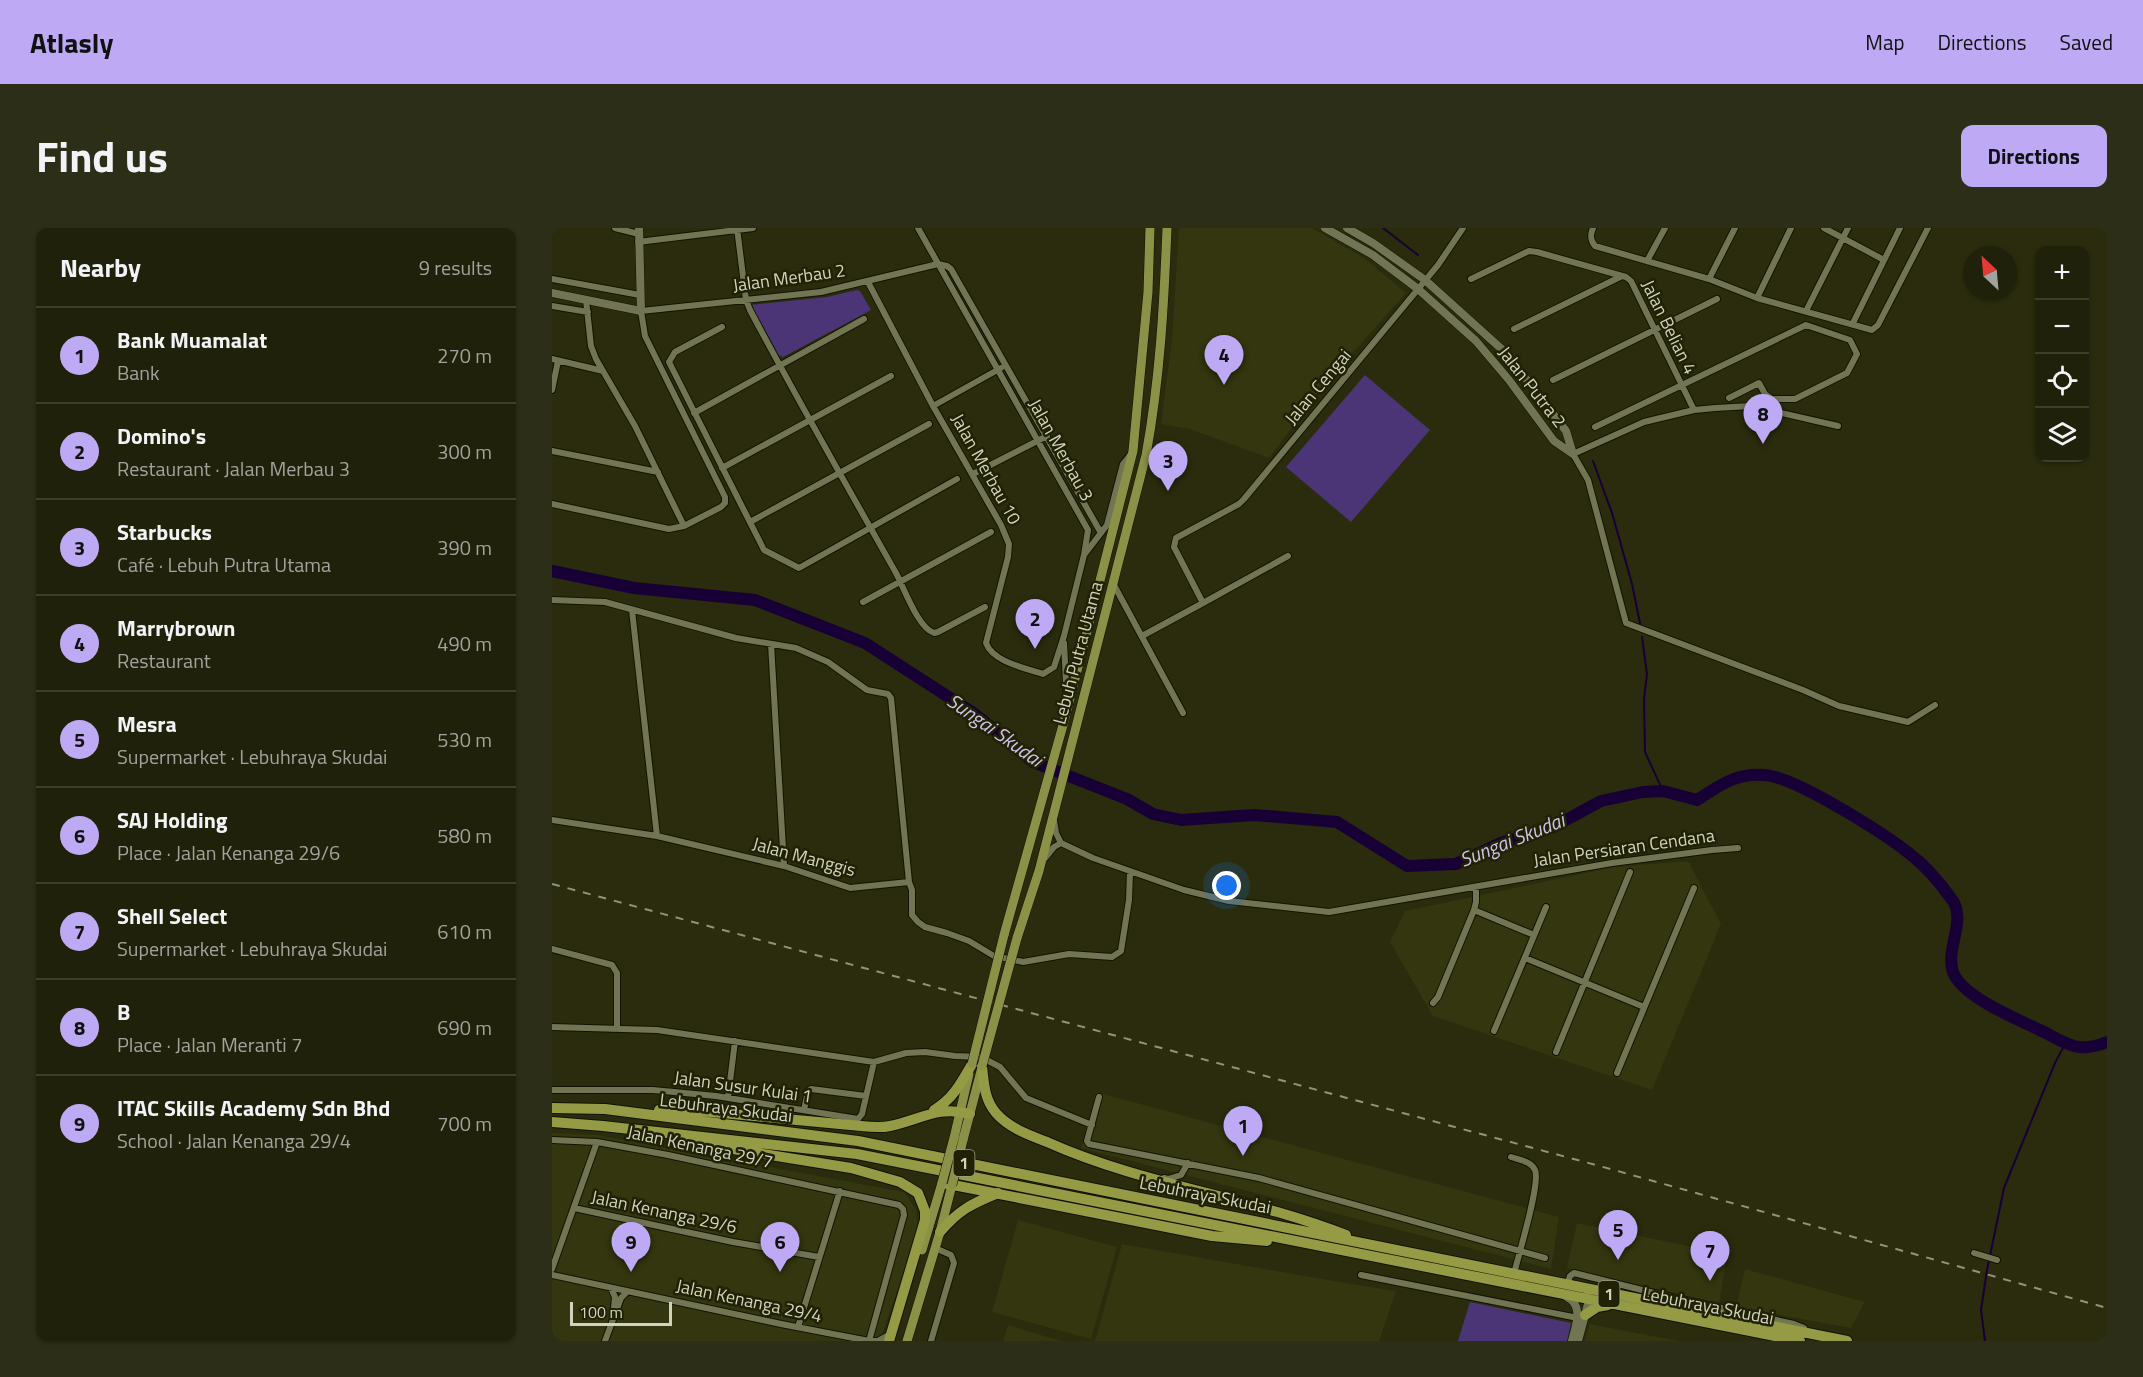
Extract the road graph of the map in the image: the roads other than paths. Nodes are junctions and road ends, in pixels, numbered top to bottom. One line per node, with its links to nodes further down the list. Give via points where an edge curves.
1 (615, 228): 18 (street)
2 (753, 228): 17 (street)
3 (918, 228): 22 (street, Jalan Merbau 3)
4 (1150, 228): 65 (main road, Lebuh Putra Utama)
5 (1167, 228): 81 (main road, Lebuh Putra Utama, via 1154,411)
6 (1325, 228): 29 (street, Jalan Putra 2, via 1373,255)
7 (1347, 228): 27 (street, Jalan Putra 2)
8 (1463, 228): 27 (street, Jalan Cengai)
9 (1593, 228): 21 (street, via 1590,237 1595,246)
10 (1665, 228): 21 (street)
11 (1735, 228): 26 (street)
12 (1791, 228): 32 (street)
13 (1824, 228): 19 (street)
14 (1848, 228): 19 (street)
15 (1900, 228): 20 (street)
16 (1928, 228): 41 (street, via 1877,328)
17 (737, 229): 18 (street); 35 (street)
18 (639, 234): 31 (street)
19 (1843, 238): 20 (street); 38 (street)
20 (1884, 260): 41 (street)
21 (1647, 261): 26 (street)
22 (938, 264): 28 (street, Jalan Merbau 2); 46 (street, via 951,269); 48 (street, Jalan Merbau 3)
23 (1622, 276): 25 (street, Jalan Belian 4, via 1529,251); 43 (street); 44 (street, Jalan Belian 4, via 1631,281)
24 (552, 279): 31 (street)
25 (1471, 279)
26 (1709, 279): 32 (street)
27 (1425, 280): 29 (street, Jalan Cengai); 66 (street, Jalan Putra 2, via 1520,369 1566,431)
28 (868, 282): 35 (street, Jalan Merbau 2, via 821,292); 55 (street, Jalan Merbau 10)
29 (1418, 289): 66 (street, Jalan Putra 2, via 1476,341 1554,441); 84 (street, Jalan Cengai, via 1244,499 1176,538 1174,547)
30 (552, 293): 34 (street)
31 (640, 295): 37 (street)
32 (1757, 298): 38 (street)
33 (1717, 299): 44 (street)
34 (586, 300): 37 (street); 39 (street)
35 (746, 300): 37 (street, Jalan Merbau 2); 47 (street)
36 (552, 306): 39 (street)
37 (641, 311): 74 (street, via 645,336 725,497 721,507)
38 (1806, 311): 41 (street)
39 (588, 312): 49 (street, via 591,346)
40 (864, 320): 47 (street)
41 (1853, 323)
42 (722, 327): 57 (street, via 675,352 670,359)
43 (1514, 329)
44 (1654, 329): 51 (street); 52 (street, Jalan Belian 4)
45 (555, 360): 49 (street); 53 (street)
46 (1006, 366): 48 (street); 62 (street)
47 (780, 367): 57 (street); 58 (street)
48 (998, 370): 55 (street); 63 (street, Jalan Merbau 3)
49 (603, 371): 68 (street)
50 (891, 376): 58 (street)
51 (1553, 380)
52 (1681, 385): 54 (street, via 1806,325 1851,340 1857,354 1847,373 1795,399 1768,397 1759,383); 56 (street, Jalan Belian 4); 61 (street)
53 (552, 390)
54 (1729, 398)
55 (933, 405): 70 (street, Jalan Merbau 10)
56 (1694, 410): 60 (street, via 1751,406); 66 (street, via 1644,422)
57 (694, 413): 67 (street)
58 (809, 421): 67 (street); 69 (street)
59 (929, 424): 69 (street)
60 (1838, 426)
61 (1595, 427)
62 (1047, 436): 63 (street); 77 (street)
63 (1038, 441): 70 (street); 78 (street, Jalan Merbau 3, via 1088,530)
64 (552, 451): 68 (street)
65 (1133, 451): 77 (street, via 1124,464 1107,525); 92 (main road, Lebuh Putra Utama)
66 (1574, 453): 91 (street, via 1588,480 1626,624 1839,706 1908,722)
67 (722, 468): 73 (street)
68 (657, 472): 74 (street)
69 (839, 473): 73 (street); 75 (street)
70 (973, 474): 90 (street, Jalan Merbau 10, via 1009,544 986,643 995,656)
71 (957, 478): 75 (street)
72 (552, 504): 74 (street, via 669,529)
73 (750, 522): 75 (street, via 766,552 800,568)
74 (684, 526)
75 (870, 528): 80 (street)
76 (991, 532): 80 (street)
77 (1101, 533): 78 (street)
78 (1084, 555): 87 (street, Jalan Merbau 3)
79 (1288, 556): 84 (street)
80 (900, 581): 83 (street); 85 (street, via 923,628 934,633)
81 (1114, 585): 88 (street); 94 (main road, Lebuh Putra Utama)
82 (552, 600): 86 (street, via 605,602)
83 (863, 602)
84 (1203, 603): 88 (street)
85 (985, 607)
86 (632, 610): 89 (street); 96 (street)
87 (1064, 636): 90 (street, Jalan Merbau 3, via 1054,667 1047,673); 92 (street)
88 (1142, 636): 93 (street)
89 (771, 644): 99 (street); 103 (street, via 796,648 828,662 867,690 891,698)
90 (1018, 665)
91 (1935, 705)
92 (1066, 713): 120 (main road, Lebuh Putra Utama, bridge, via 1004,935)
93 (1184, 713)
94 (1054, 808): 97 (street, via 1054,824); 100 (main road, Lebuh Putra Utama)
95 (552, 820): 96 (street, Jalan Manggis)
96 (657, 836): 99 (street, Jalan Manggis)
97 (1061, 843): 100 (street, via 1053,846); 101 (street, Jalan Persiaran Cendana)
98 (1738, 848): 104 (street, Jalan Persiaran Cendana, via 1612,863)
99 (784, 866): 103 (street, Jalan Manggis, via 850,888)
100 (1039, 871): 120 (main road, Lebuh Putra Utama, bridge)
101 (1130, 872): 103 (street, via 1129,900 1121,951 1117,955 1069,954 1023,962 994,956 969,941 924,927 912,915); 104 (street, Jalan Persiaran Cendana, via 1229,901 1329,912)
102 (1630, 872): 111 (street)
103 (909, 882)
104 (1476, 887): 107 (street)
105 (1694, 888): 113 (street)
106 (1546, 907): 108 (street)
107 (1474, 910): 108 (street); 112 (street)
108 (1534, 935): 110 (street)
109 (552, 949): 115 (street, via 612,965 617,973)
110 (1525, 958): 111 (street); 116 (street)
111 (1584, 983): 113 (street); 118 (street)
112 (1433, 1003)
113 (1644, 1008): 121 (street)
114 (552, 1027): 115 (street)
115 (617, 1028): 117 (street)
116 (1494, 1031)
117 (735, 1041): 119 (street); 125 (street)
118 (1556, 1052)
119 (874, 1062): 123 (street); 133 (street, via 925,1052 981,1057 999,1067 1026,1098)
120 (977, 1065): 129 (main road, Lebuh Putra Utama); 130 (highway, via 944,1104); 139 (highway, via 988,1102 1006,1122)
121 (1617, 1073)
122 (552, 1090): 125 (street, Jalan Susur Kulai 1, via 653,1090)
123 (866, 1096): 128 (street, via 811,1089); 131 (street, Jalan Susur Kulai 1, via 858,1119)
124 (1099, 1097): 133 (street)
125 (728, 1098): 128 (street, Jalan Susur Kulai 1)
126 (552, 1108): 127 (highway, Lebuhraya Skudai / 1)
127 (605, 1109): 131 (highway); 145 (highway, Lebuhraya Skudai / 1, via 858,1141)
128 (804, 1110): 131 (street, Jalan Susur Kulai 1)
129 (965, 1112): 130 (highway, via 939,1111); 140 (main road, Lebuh Putra Utama, bridge)
130 (923, 1116): 131 (highway, via 888,1127)
131 (829, 1118)
132 (552, 1122): 134 (highway, 1)
133 (1092, 1125): 138 (street, via 1089,1144)
134 (603, 1126): 146 (highway, 1, via 857,1154); 167 (highway, via 851,1168 900,1182 918,1193 924,1220)
135 (552, 1140): 136 (street, Jalan Kenanga 29/7)
136 (597, 1142): 141 (street, Jalan Kenanga 29/7); 143 (street)
137 (1511, 1157): 148 (street, via 1530,1164 1536,1171 1536,1189)
138 (1188, 1163): 139 (street, via 1181,1175 1168,1179); 148 (street, via 1259,1178)
139 (1105, 1164): 145 (highway, via 1170,1185 1305,1219)
140 (947, 1184): 142 (highway); 144 (main road); 167 (main road)
141 (840, 1191): 150 (street); 169 (street, Jalan Kenanga 29/7, via 899,1205 904,1212)
142 (998, 1193): 144 (highway, via 968,1205); 146 (highway, via 1212,1236)
143 (574, 1208): 150 (street, Jalan Kenanga 29/6); 153 (street)
144 (940, 1232): 147 (main road)
145 (1372, 1245): 154 (highway, Lebuhraya Skudai / 1)
146 (1327, 1247): 159 (highway, Lebuhraya Skudai / 1)
147 (935, 1248): 170 (main road); 171 (street, via 951,1255 954,1263)
148 (1520, 1251): 151 (street); 154 (street)
149 (1974, 1253): 152 (street)
150 (819, 1257): 165 (street)
151 (1545, 1258)
152 (1997, 1260)
153 (552, 1269)
154 (1514, 1274): 157 (highway, Lebuhraya Skudai / 1)
155 (552, 1275): 158 (street, Jalan Kenanga 29/4)
156 (1360, 1275): 163 (street)
157 (1553, 1282): 159 (highway, Lebuhraya Skudai / 1); 161 (street, via 1583,1292)
158 (611, 1288): 160 (street, Jalan Kenanga 29/4); 164 (street, via 616,1299)
159 (1565, 1290): 161 (highway, Lebuhraya Skudai / 1); 163 (street); 166 (highway, Lebuhraya Skudai / 1); 166 (street, via 1574,1273 1794,1324)
160 (627, 1292): 164 (street); 165 (street, Jalan Kenanga 29/4)
161 (1588, 1300): 162 (highway, Lebuhraya Skudai / 1); 163 (street)
162 (1611, 1304): 163 (highway); 174 (highway, Lebuhraya Skudai / 1)
163 (1581, 1316): 172 (street); 173 (street)
164 (613, 1321): 168 (street)
165 (798, 1327): 169 (street, Jalan Kenanga 29/4)
166 (1819, 1335): 175 (highway, Lebuhraya Skudai / 1)
167 (891, 1338): 169 (street)
168 (605, 1341)
169 (869, 1341)
170 (907, 1341)
171 (931, 1341)
172 (1572, 1341)
173 (1578, 1341)
174 (1800, 1341)
175 (1847, 1341)

